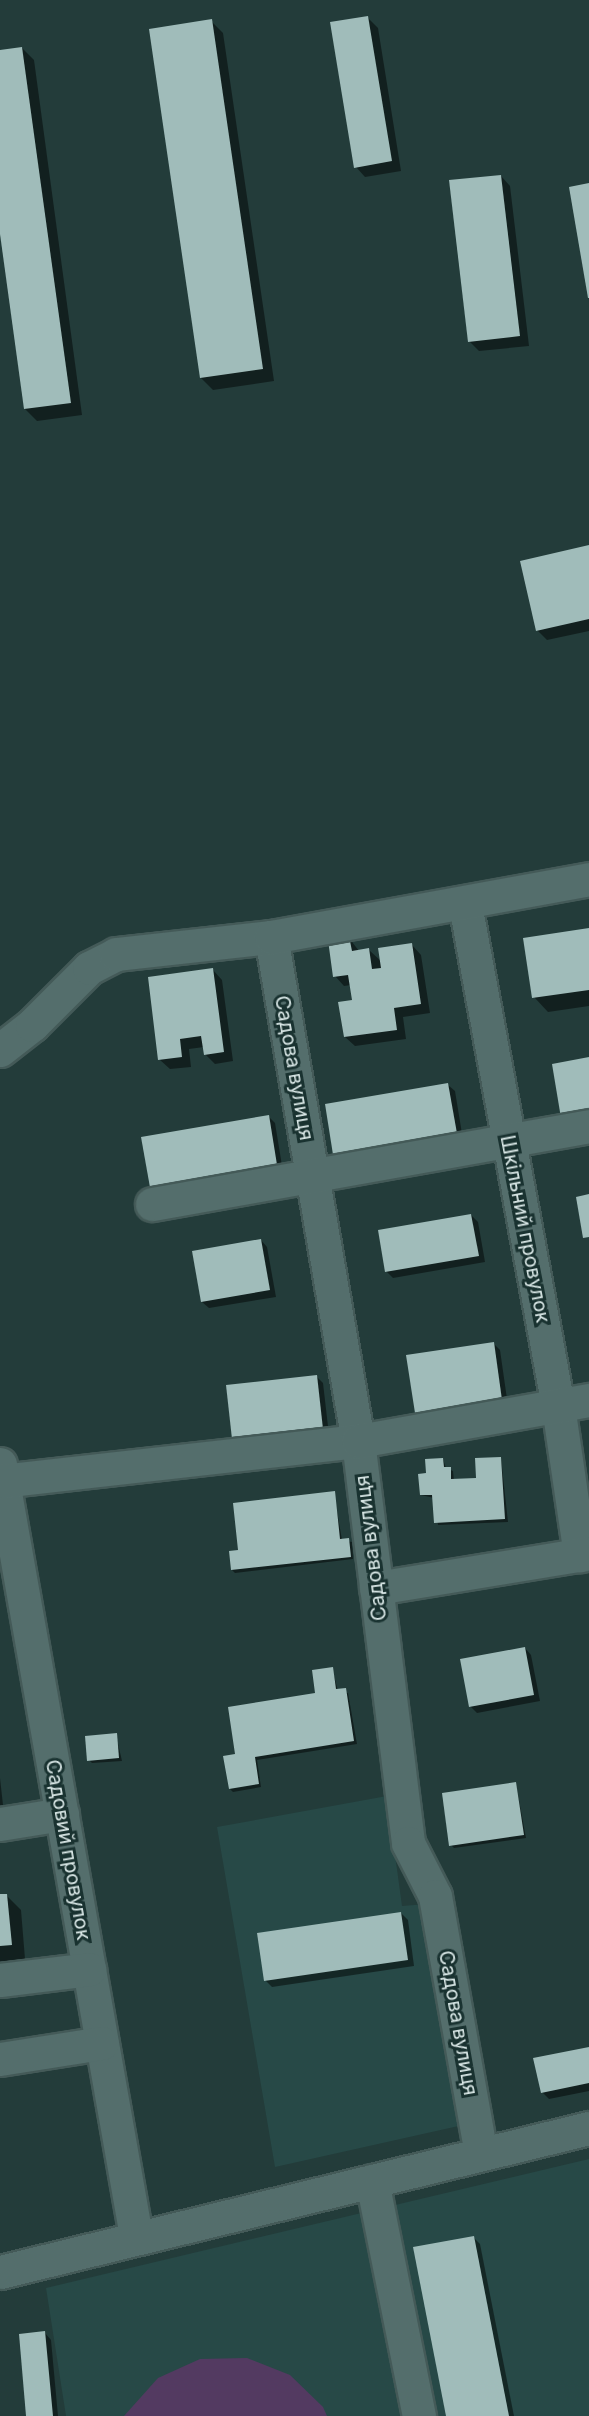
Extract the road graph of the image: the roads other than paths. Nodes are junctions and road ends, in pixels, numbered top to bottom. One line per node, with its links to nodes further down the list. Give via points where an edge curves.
1 (589, 879): 2 (street)
2 (465, 904): 3 (street); 6 (street, Шкільний провулок)
3 (271, 937): 4 (street, via 116,954 89,968 32,1025); 7 (street, Садова вулиця)
4 (0, 1050)
5 (589, 1126): 6 (street)
6 (508, 1140): 7 (street); 9 (street, Шкільний провулок)
7 (312, 1176): 8 (street); 10 (street, Садова вулиця)
8 (152, 1204)
9 (573, 1403): 10 (street); 12 (street, Шкільний провулок)
10 (358, 1441): 11 (street); 13 (street, Садова вулиця)
11 (1, 1476): 14 (street, Садовий провулок)
12 (585, 1554): 13 (street)
13 (376, 1588): 21 (street, Садова вулиця, via 408,1843 435,1896)
14 (62, 1814): 15 (street); 16 (street, Садовий провулок)
15 (0, 1824)
16 (89, 1969): 17 (street); 18 (street, Садовий провулок)
17 (0, 1980)
18 (102, 2043): 19 (street); 23 (street, Садовий провулок)
19 (0, 2059)
20 (589, 2128): 21 (street)
21 (481, 2154): 22 (street)
22 (372, 2181): 23 (street); 25 (street)
23 (136, 2236): 24 (street)
24 (0, 2272)
25 (419, 2416)

